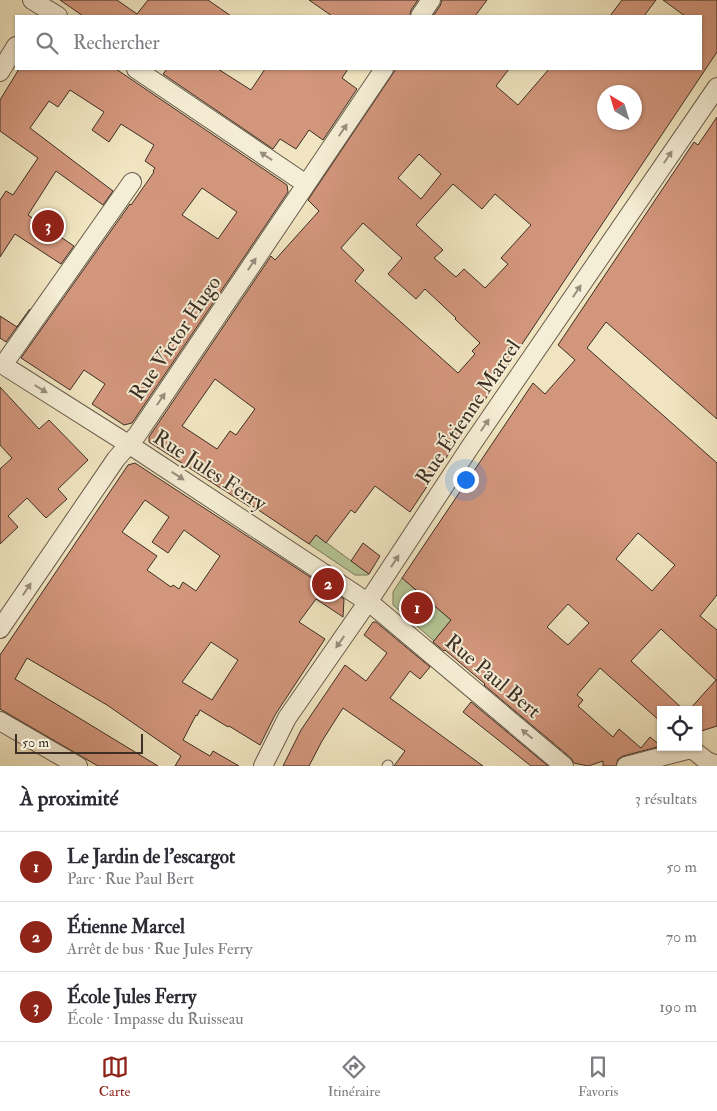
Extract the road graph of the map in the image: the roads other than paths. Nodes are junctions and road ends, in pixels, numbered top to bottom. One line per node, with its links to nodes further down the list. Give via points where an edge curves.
1 (431, 0): 4 (street)
2 (36, 7): 3 (street)
3 (56, 15)
4 (421, 15)
5 (15, 48): 8 (street)
6 (137, 70): 11 (street, one-way to 6)
7 (383, 70): 11 (street, Rue Victor Hugo, one-way to 7)
8 (0, 72)
9 (717, 87): 14 (street, Rue Étienne Marcel, one-way to 9, via 470,447)
10 (132, 182): 12 (street)
11 (306, 184): 13 (street, Rue Victor Hugo, one-way to 11)
12 (2, 364): 13 (street, Rue Jules Ferry, one-way to 13)
13 (128, 444): 14 (street, Rue Jules Ferry, one-way to 14); 15 (street, Rue Victor Hugo, one-way to 13)
14 (368, 602): 20 (street, Rue Étienne Marcel, one-way to 20, via 287,718); 21 (street, Rue Paul Bert, one-way to 14)
15 (0, 630)
16 (0, 721): 17 (street)
17 (59, 761): 19 (street)
18 (717, 765): 22 (street, via 693,750 687,750)
19 (78, 766)
20 (263, 766)
21 (564, 766)
22 (626, 766)

